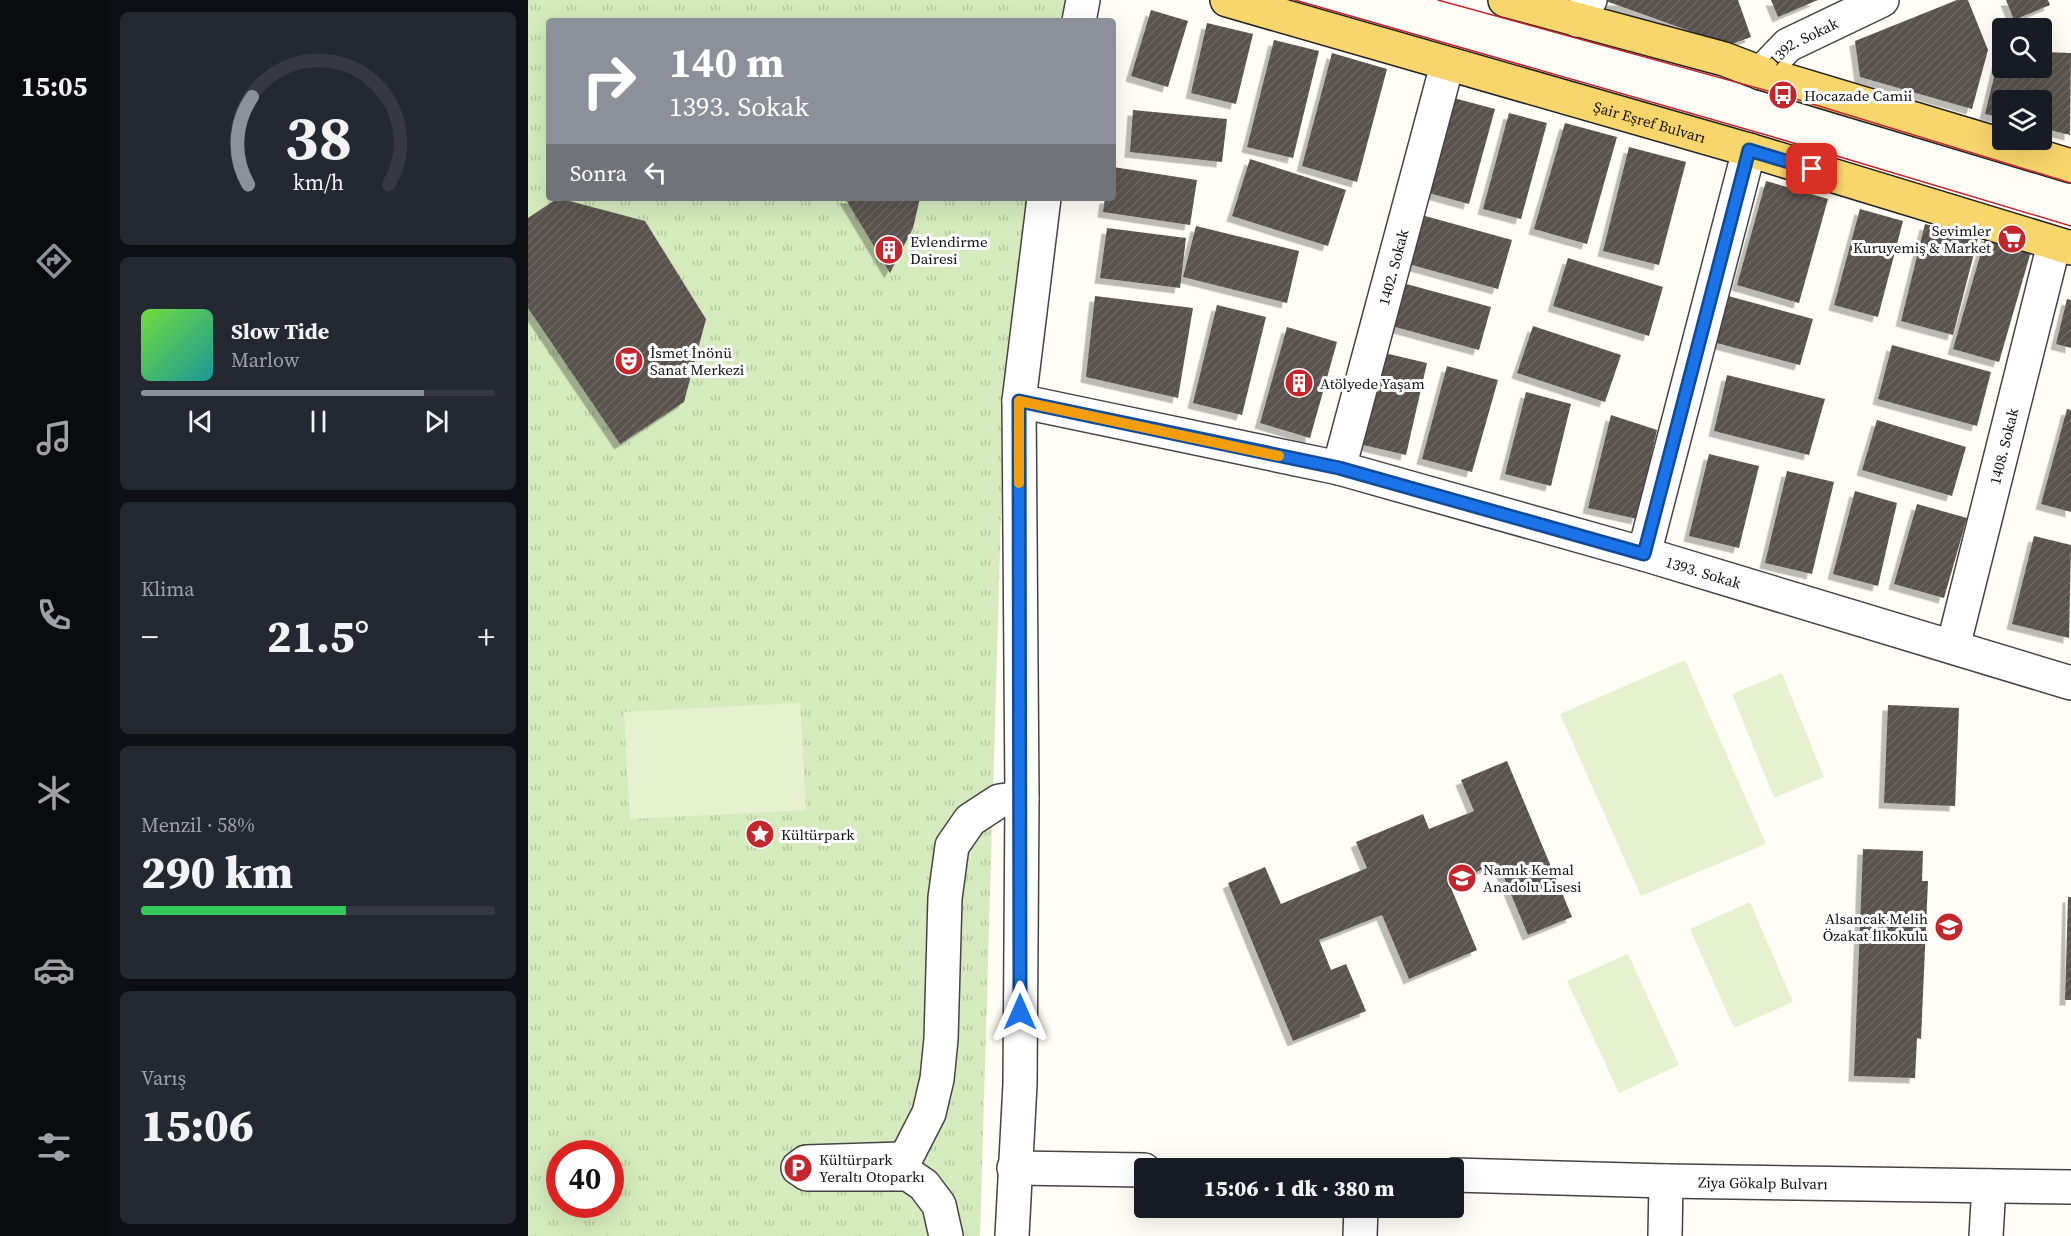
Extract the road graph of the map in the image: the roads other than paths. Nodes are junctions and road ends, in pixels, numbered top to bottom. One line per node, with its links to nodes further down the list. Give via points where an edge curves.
1 (1083, 0): 6 (street)
2 (1227, 0): 7 (main road, Şair Eşref Bulvarı)
3 (1505, 0): 5 (main road)
4 (1882, 0): 8 (street, 1392. Sokak, via 1788,45)
5 (1583, 10): 8 (main road)
6 (1079, 18)
7 (1447, 65): 9 (main road, Şair Eşref Bulvarı); 14 (street, 1402. Sokak)
8 (1761, 73): 10 (main road)
9 (1749, 150): 12 (main road, Şair Eşref Bulvarı); 15 (street)
10 (2071, 166)
11 (1043, 201): 13 (street)
12 (2062, 246): 16 (street, 1408. Sokak)
13 (1019, 401): 14 (street, 1393. Sokak); 18 (street)
14 (1339, 468): 15 (street, 1393. Sokak)
15 (1644, 554): 16 (street, 1393. Sokak)
16 (1953, 647): 17 (street, 1393. Sokak)
17 (2071, 683)
18 (1022, 798): 19 (street, via 1020,1084); 26 (street, via 999,801 970,820 952,846 945,898 937,1079 929,1113 908,1154 901,1159 806,1161 798,1168 807,1174 908,1174 924,1185 939,1205)
19 (1014, 1168): 20 (street); 27 (street)
20 (1134, 1170)
21 (1464, 1175): 22 (street, Ziya Gökalp Bulvarı)
22 (1666, 1181): 23 (street, Ziya Gökalp Bulvarı); 29 (street)
23 (1989, 1186): 24 (street, Ziya Gökalp Bulvarı); 30 (street)
24 (2071, 1187)
25 (1361, 1218): 28 (street)
26 (946, 1236)
27 (1012, 1236)
28 (1360, 1236)
29 (1665, 1236)
30 (1986, 1236)

